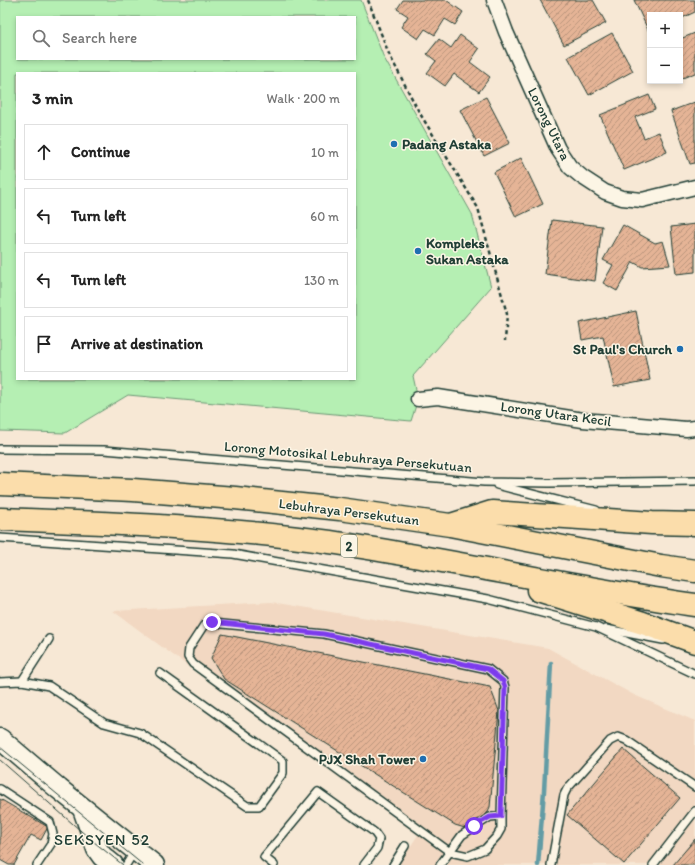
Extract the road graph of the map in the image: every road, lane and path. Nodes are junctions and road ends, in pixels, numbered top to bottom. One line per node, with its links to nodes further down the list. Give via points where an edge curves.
1 (368, 0): 4 (path, via 389,54 419,112 478,208 507,314)
2 (494, 0): 3 (street, Lorong Utara, via 558,149 570,167 605,192 622,198 642,200)
3 (695, 187)
4 (505, 341)
5 (418, 399): 6 (street, Lorong Utara Kecil, via 438,398 583,420)
6 (695, 428)
7 (0, 450): 9 (lane, Lorong Motosikal Lebuhraya Persekutuan, via 104,450)
8 (695, 481): 9 (lane, Lorong Motosikal Lebuhraya Persekutuan)
9 (484, 482): 12 (lane)
10 (0, 484): 14 (highway, Lebuhraya Persekutuan, via 235,498 340,509)
11 (0, 520): 16 (highway, 2, via 121,524 254,533 331,542)
12 (652, 523): 13 (highway); 14 (highway, via 492,512)
13 (695, 524)
14 (450, 525): 17 (highway, Lebuhraya Persekutuan)
15 (0, 538): 19 (lane, via 233,554 488,599)
16 (450, 562): 18 (highway, 2); 22 (highway, via 643,622)
17 (695, 571)
18 (695, 605)
19 (596, 627): 21 (lane); 25 (lane)
20 (49, 639): 26 (lane)
21 (672, 642)
22 (687, 643): 23 (lane)
23 (695, 646)
24 (160, 673): 26 (lane, via 283,761 283,773 259,806 247,806 140,733 104,722 49,686)
25 (695, 674)
26 (22, 681): 27 (lane)
27 (0, 682)
28 (0, 739): 31 (street)
29 (695, 788): 44 (lane, via 626,740 618,737 610,741 564,795)
30 (0, 789): 38 (lane, via 50,822 53,834 51,844)
31 (83, 809): 36 (street); 37 (street, via 97,849)
32 (695, 811): 45 (lane)
33 (501, 816): 35 (lane, via 490,817 474,826 462,835); 35 (lane, via 501,829 485,849 468,856); 35 (lane, via 505,687 503,681 488,669 324,634 212,622 204,625 189,648 188,657 193,664)
34 (405, 846): 42 (lane)
35 (450, 852): 43 (lane)
36 (131, 858): 39 (street)
37 (104, 859)
38 (37, 865)
39 (154, 865)
40 (274, 865): 41 (lane, via 264,857 318,792 374,832 378,839 376,848)
41 (364, 865)
42 (393, 865)
43 (440, 865)
44 (551, 865)
45 (653, 865)

